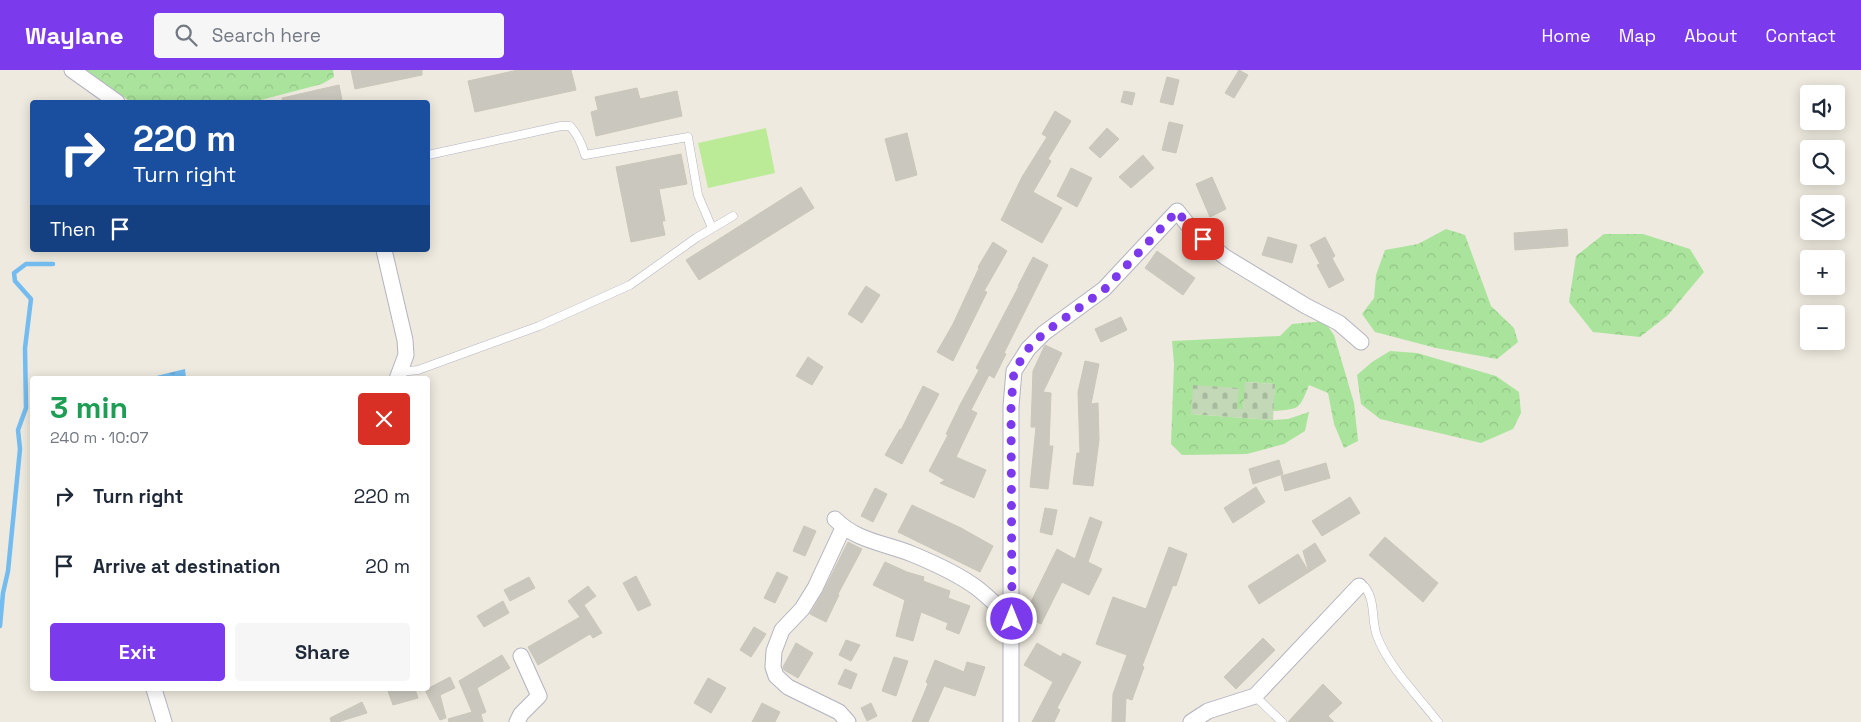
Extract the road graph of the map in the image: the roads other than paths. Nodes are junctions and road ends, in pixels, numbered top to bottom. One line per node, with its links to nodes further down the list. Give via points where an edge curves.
1 (72, 70): 2 (street)
2 (115, 100)
3 (430, 155): 5 (lane, via 561,126 570,126 576,132 585,155 688,136 698,195)
4 (733, 216): 5 (lane)
5 (712, 228): 8 (lane, via 630,285 538,326)
6 (384, 252): 8 (street, via 405,340 406,355)
7 (1361, 342): 10 (street, via 1339,323 1225,257 1192,230 1177,211 1104,290 1039,338 1014,371 1011,406)
8 (399, 375)
9 (1359, 586): 13 (street); 20 (lane, via 1366,587 1371,596 1376,634 1388,660)
10 (1012, 619): 16 (street, via 956,574 911,554 868,541 839,523 806,602 782,630 774,651 773,667 776,676 788,687 839,712); 17 (street)
11 (521, 656): 15 (street, via 539,696)
12 (155, 691): 14 (street)
13 (1256, 696): 18 (street, via 1208,711); 19 (lane)
14 (164, 722)
15 (517, 722)
16 (848, 722)
17 (1011, 722)
18 (1191, 722)
19 (1282, 722)
20 (1438, 722)

